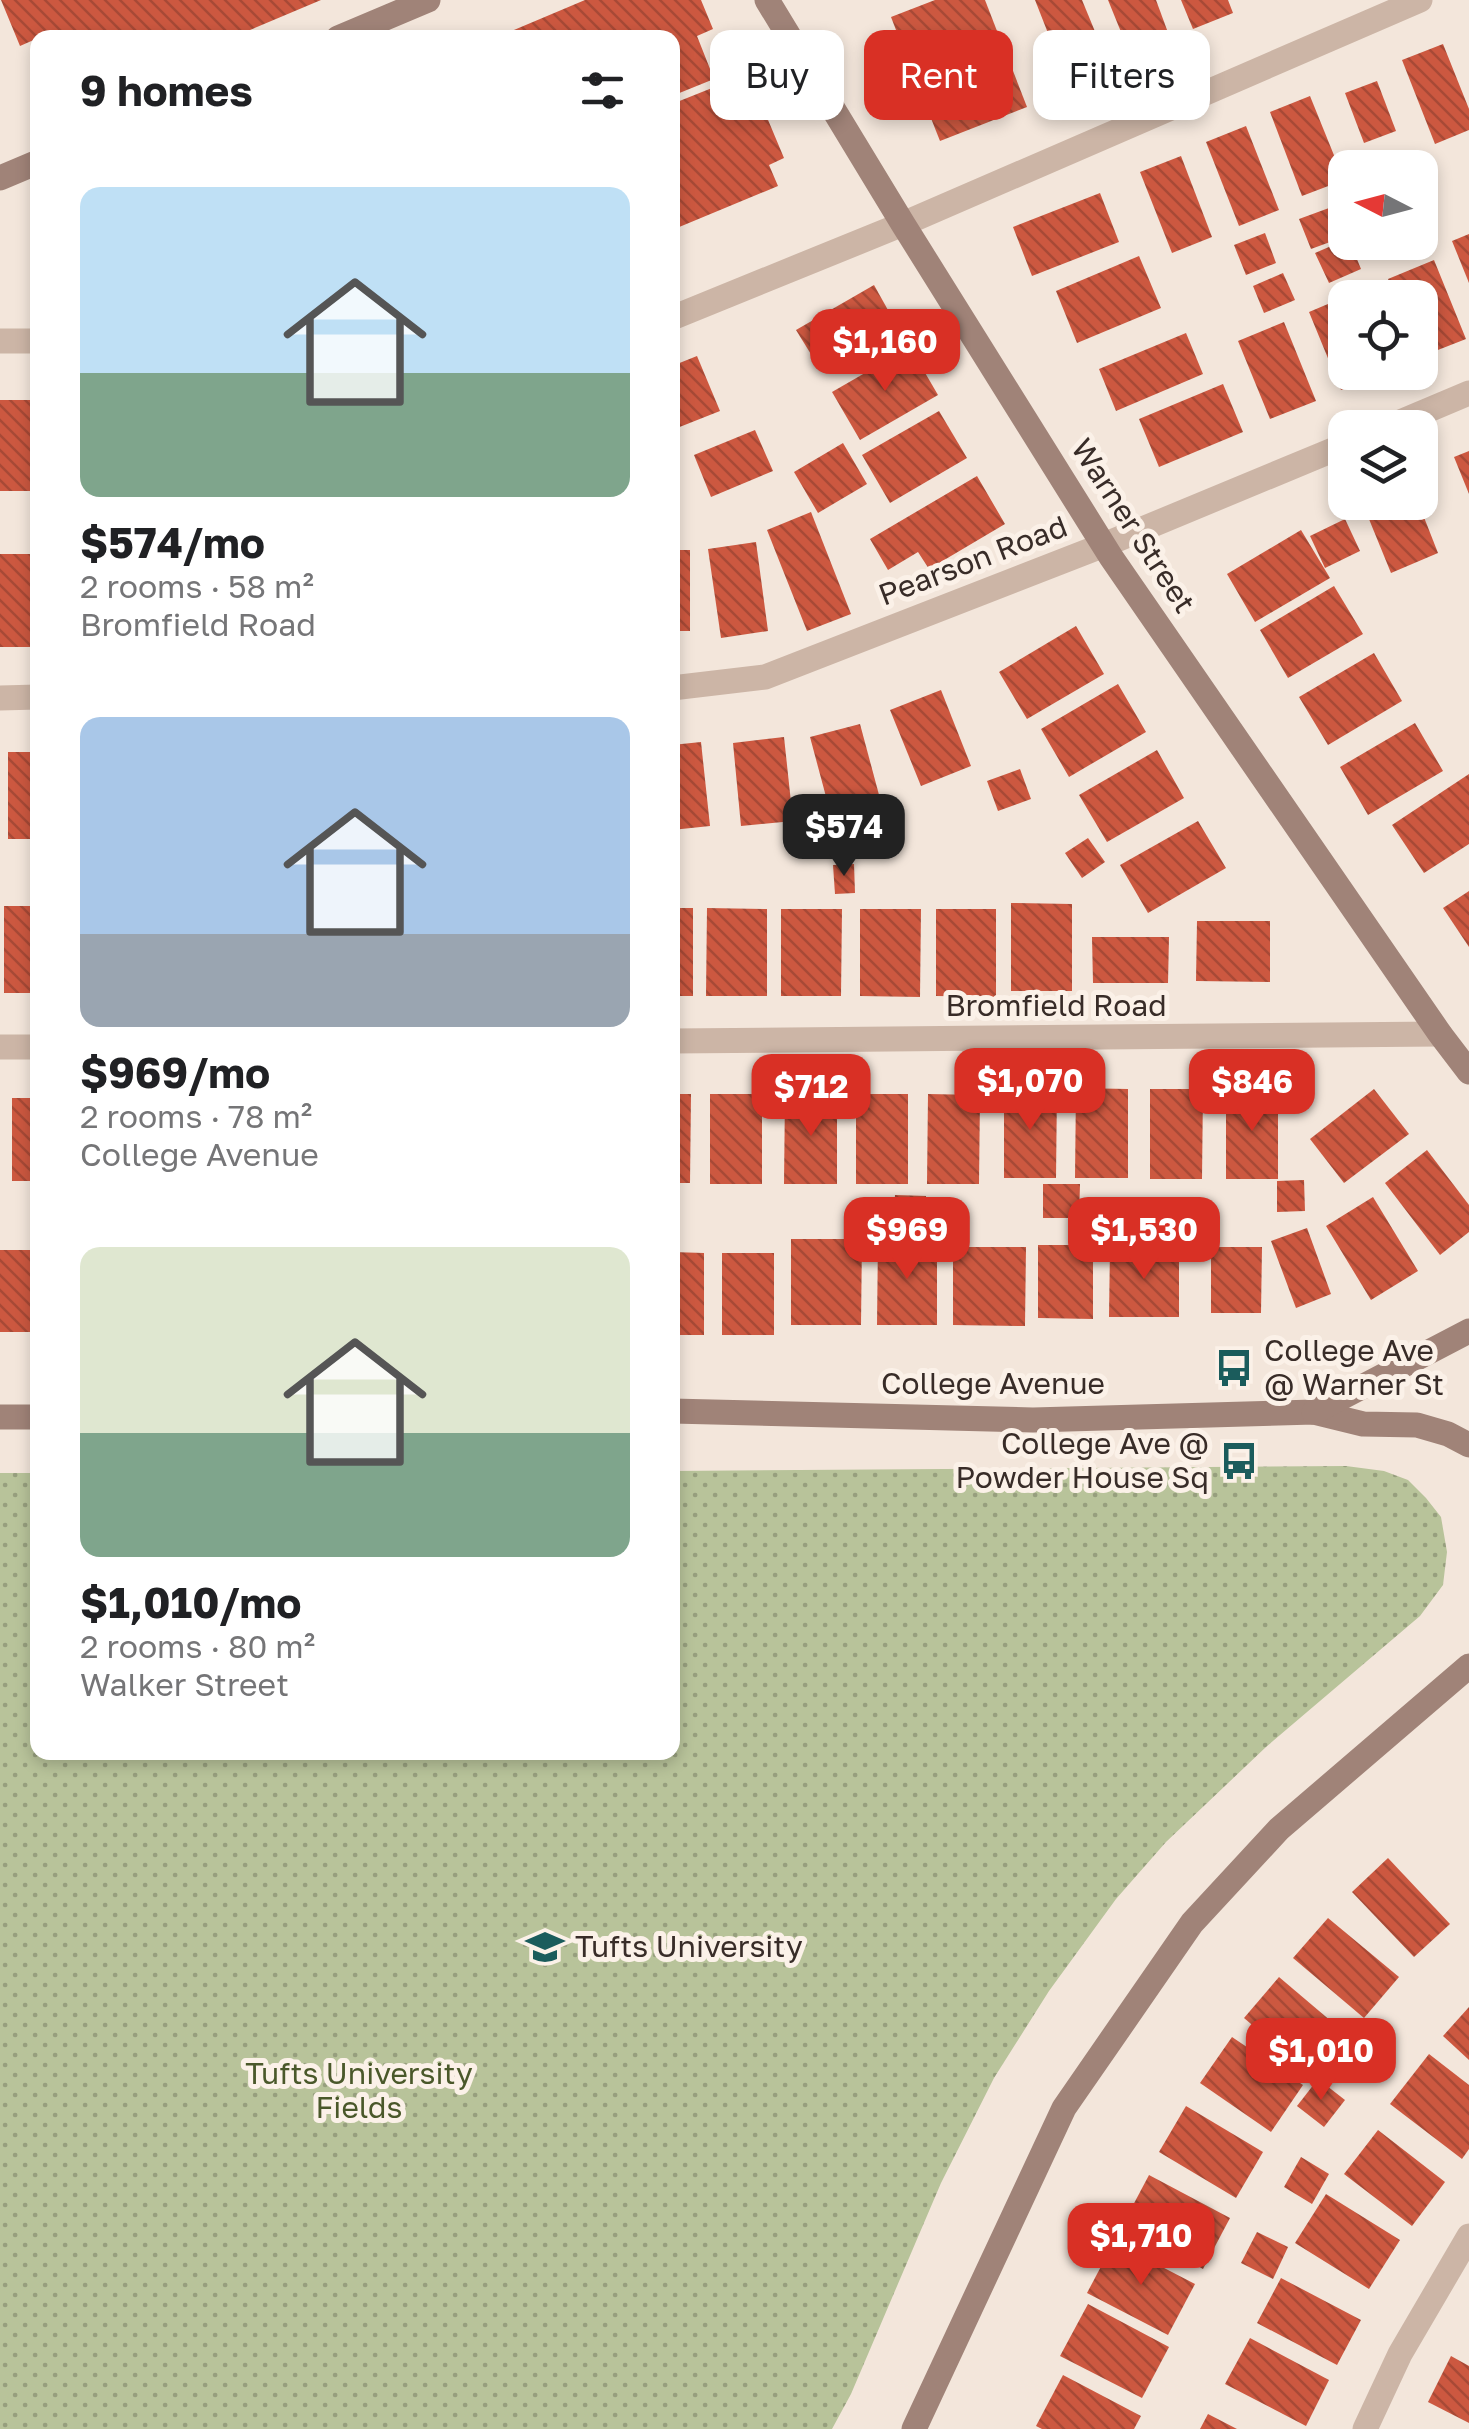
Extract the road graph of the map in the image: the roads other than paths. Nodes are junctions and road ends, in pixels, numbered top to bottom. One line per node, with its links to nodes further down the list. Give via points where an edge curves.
1 (428, 0): 4 (main road)
2 (768, 0): 7 (main road, Warner Street)
3 (1420, 0): 7 (street)
4 (357, 30)
5 (30, 165): 6 (main road)
6 (0, 178)
7 (902, 224): 8 (street); 14 (main road, Warner Street)
8 (680, 315)
9 (0, 340): 10 (street)
10 (30, 341)
11 (1469, 393): 12 (street)
12 (1429, 410)
13 (1328, 452): 14 (street, Pearson Road)
14 (1104, 545): 15 (street, Pearson Road, via 765,677); 18 (main road, Warner Street)
15 (680, 687)
16 (30, 697): 17 (street)
17 (0, 698)
18 (1440, 1034): 19 (street, Bromfield Road); 22 (main road, Warner Street)
19 (680, 1041)
20 (0, 1047): 21 (street)
21 (30, 1047)
22 (1469, 1072)
23 (1469, 1331): 25 (main road, College Avenue)
24 (680, 1411): 25 (main road, College Avenue, via 1033,1420)
25 (1314, 1412): 28 (main road, College Avenue, via 1362,1424 1417,1424)
26 (30, 1416): 27 (main road)
27 (0, 1417)
28 (1469, 1445)
29 (1469, 1666): 31 (main road, via 1279,1830 1192,1923 1064,2108)
30 (1469, 2236): 32 (street)
31 (914, 2429)
32 (1365, 2429)

